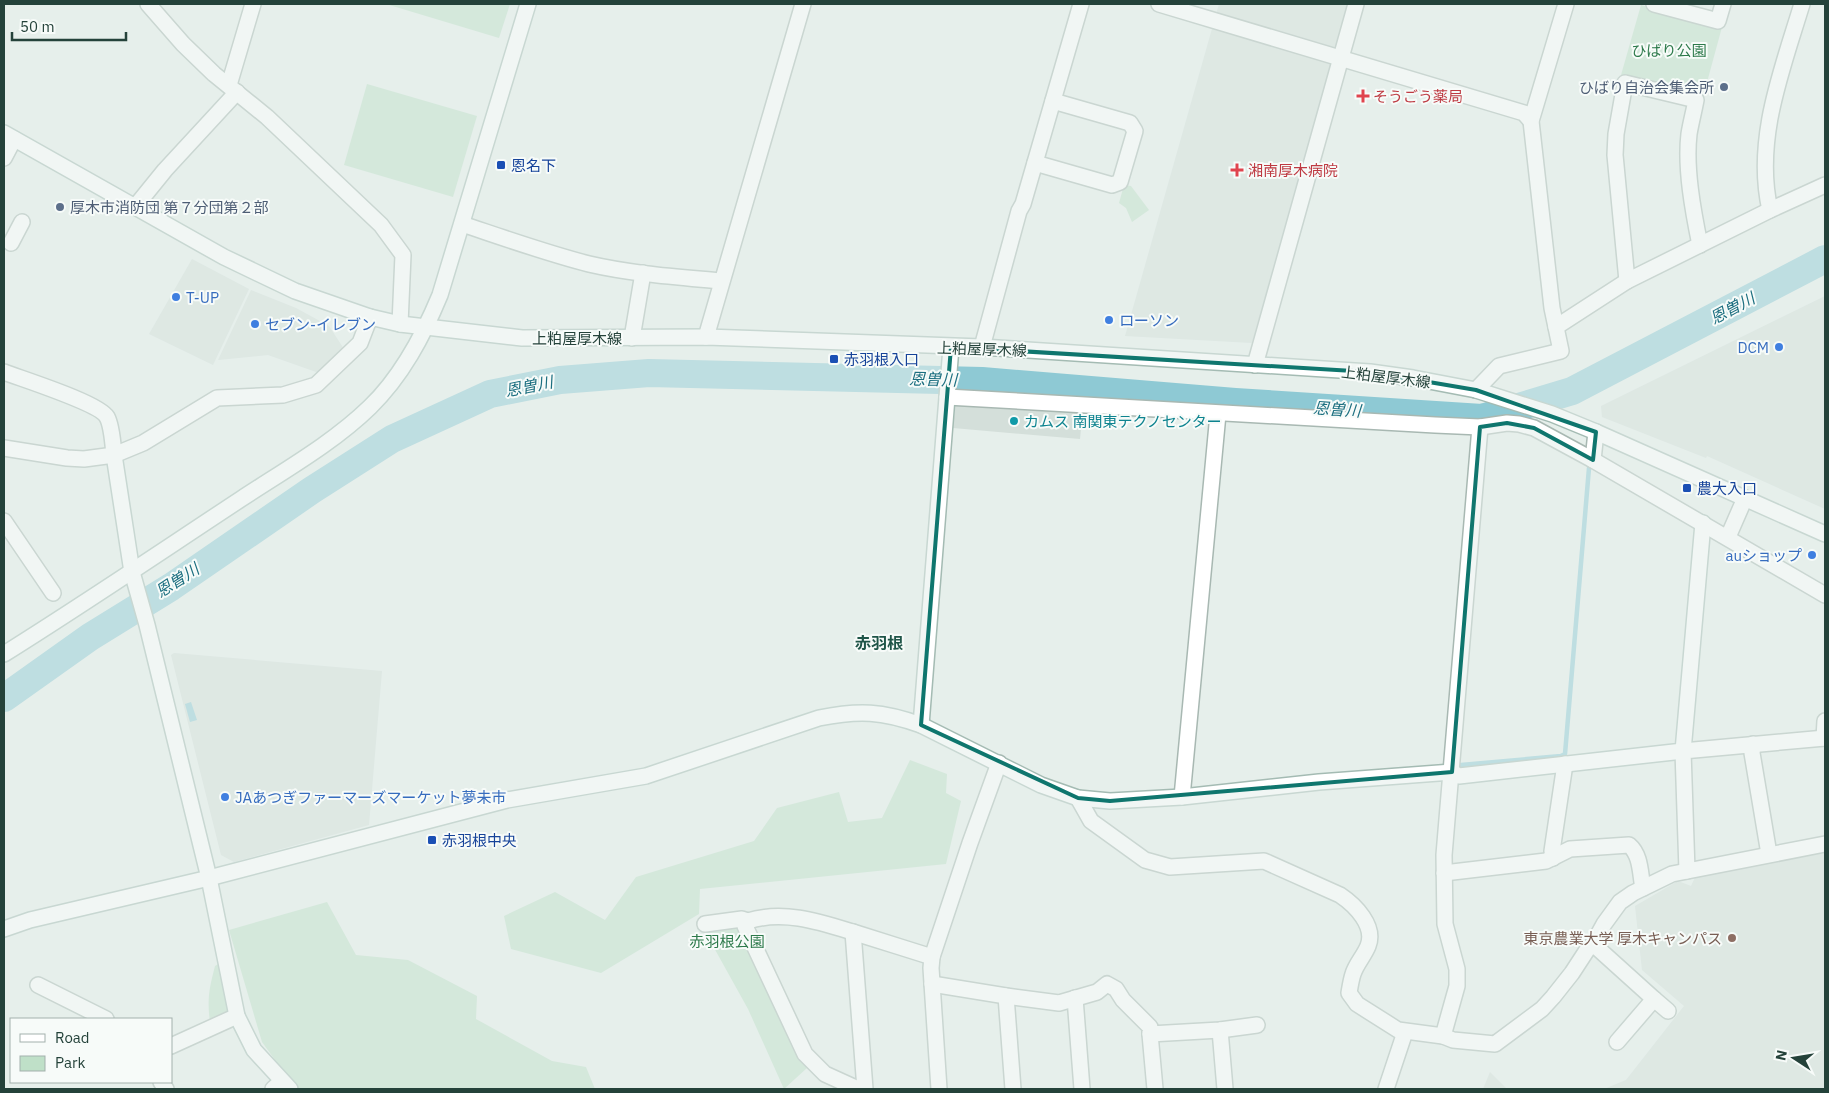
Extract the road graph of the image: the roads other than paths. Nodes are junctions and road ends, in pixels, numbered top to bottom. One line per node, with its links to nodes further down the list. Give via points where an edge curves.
1 (148, 4): 13 (street, via 183,44)
2 (253, 4): 13 (street)
3 (528, 4): 22 (street)
4 (803, 4): 25 (street)
5 (1081, 4): 14 (street)
6 (1160, 4): 12 (street)
7 (1356, 4): 12 (street)
8 (1566, 4): 15 (street)
9 (1654, 4): 10 (street, via 1718,21)
10 (1724, 4)
11 (1802, 4): 21 (street, via 1765,143 1766,192)
12 (1341, 57): 15 (street, via 1524,113); 35 (street)
13 (233, 89): 20 (street); 28 (street, via 381,225 403,255)
14 (1053, 101): 18 (street); 18 (street, via 1130,123 1135,132 1120,182 1112,185)
15 (1531, 121): 29 (street)
16 (9, 136): 17 (street); 20 (street, 上粕屋厚木線)
17 (4, 158)
18 (1035, 163): 34 (street, via 1024,204 1018,211)
19 (1825, 185): 21 (street)
20 (135, 207): 27 (street, 上粕屋厚木線, via 224,258 295,291)
21 (1770, 210): 23 (street)
22 (462, 224): 24 (street, via 554,254); 30 (street)
23 (1700, 245): 26 (street); 26 (street, via 1689,161 1689,134 1696,100 1625,83 1615,155)
24 (643, 273): 25 (street); 32 (street)
25 (721, 281): 31 (street)
26 (1627, 281): 29 (street)
27 (370, 317): 28 (street, 上粕屋厚木線); 43 (street, via 360,343 316,385 283,395 217,398 143,443)
28 (400, 324): 30 (street, 上粕屋厚木線)
29 (1556, 327): 37 (street, via 1560,351 1499,366)
30 (426, 328): 32 (street, 上粕屋厚木線, via 522,338); 50 (street, via 402,369 370,406 333,438)
31 (706, 337): 32 (street, 上粕屋厚木線); 33 (street, 上粕屋厚木線)
32 (632, 338)
33 (951, 347): 34 (street, 上粕屋厚木線); 38 (street)
34 (982, 347): 35 (street, 上粕屋厚木線)
35 (1255, 365): 37 (street, 上粕屋厚木線, via 1370,372)
36 (4, 372): 43 (street, via 100,410 107,417)
37 (1476, 390): 41 (street, 上粕屋厚木線)
38 (947, 396): 39 (street); 55 (street)
39 (1218, 414): 40 (street); 62 (street)
40 (1480, 427): 44 (street, via 1507,423 1534,428); 61 (street)
41 (1596, 432): 44 (street); 45 (street, 上粕屋厚木線)
42 (4, 448): 43 (street, via 67,458)
43 (114, 455): 50 (street)
44 (1594, 460): 47 (street)
45 (1745, 498): 48 (street, 上粕屋厚木線); 49 (street)
46 (4, 521): 51 (street)
47 (1702, 523): 49 (street); 58 (street)
48 (1825, 534)
49 (1728, 537): 52 (street)
50 (134, 578): 53 (street); 69 (street)
51 (53, 592)
52 (1825, 595)
53 (4, 654)
54 (1825, 721): 56 (street)
55 (920, 724): 59 (street); 69 (street, via 873,712 819,718 646,776 507,800)
56 (1825, 738): 57 (street)
57 (1752, 744): 58 (street); 65 (street)
58 (1684, 751): 60 (street); 67 (street)
59 (999, 763): 63 (street, via 1041,785); 76 (street)
60 (1565, 764): 61 (street, via 1459,776); 66 (street)
61 (1452, 772): 62 (street); 68 (street)
62 (1182, 797): 63 (street, via 1110,801)
63 (1078, 798): 87 (street, via 1091,821 1145,860 1170,867 1264,860 1349,901 1363,915 1369,936 1368,945 1353,974 1349,993 1357,1004)
64 (1825, 844): 65 (street)
65 (1769, 854): 67 (street)
66 (1553, 858): 68 (street); 70 (street, via 1570,849 1629,845 1636,850)
67 (1687, 871): 70 (street)
68 (1444, 873): 89 (street, via 1445,924 1457,970)
69 (209, 878): 73 (street); 83 (street)
70 (1642, 888): 75 (street, via 1620,902)
71 (748, 921): 72 (street, via 742,918); 74 (street, via 779,916 802,918); 93 (street, via 745,926 805,1054 825,1074)
72 (705, 924)
73 (4, 928)
74 (853, 932): 76 (street); 94 (street)
75 (1593, 944): 81 (street); 89 (street, via 1542,1009 1501,1041 1495,1044)
76 (932, 957): 77 (street)
77 (932, 984): 79 (street); 95 (street)
78 (38, 985): 84 (street)
79 (1006, 996): 80 (street, via 1059,1003); 96 (street)
80 (1075, 998): 88 (street, via 1097,992 1107,984 1116,989 1150,1027); 97 (street)
81 (1654, 998): 82 (street); 90 (street)
82 (1668, 1011)
83 (237, 1016): 91 (street); 92 (street, via 254,1050)
84 (104, 1018)
85 (1257, 1025): 86 (street)
86 (1220, 1030): 88 (street); 99 (street)
87 (1405, 1032): 89 (street); 100 (street)
88 (1150, 1034): 98 (street)
89 (1443, 1036)
90 (1617, 1042)
91 (172, 1046)
92 (281, 1087)
93 (858, 1089)
94 (865, 1089)
95 (939, 1089)
96 (1013, 1089)
97 (1082, 1089)
98 (1155, 1089)
99 (1225, 1089)
100 (1386, 1089)

